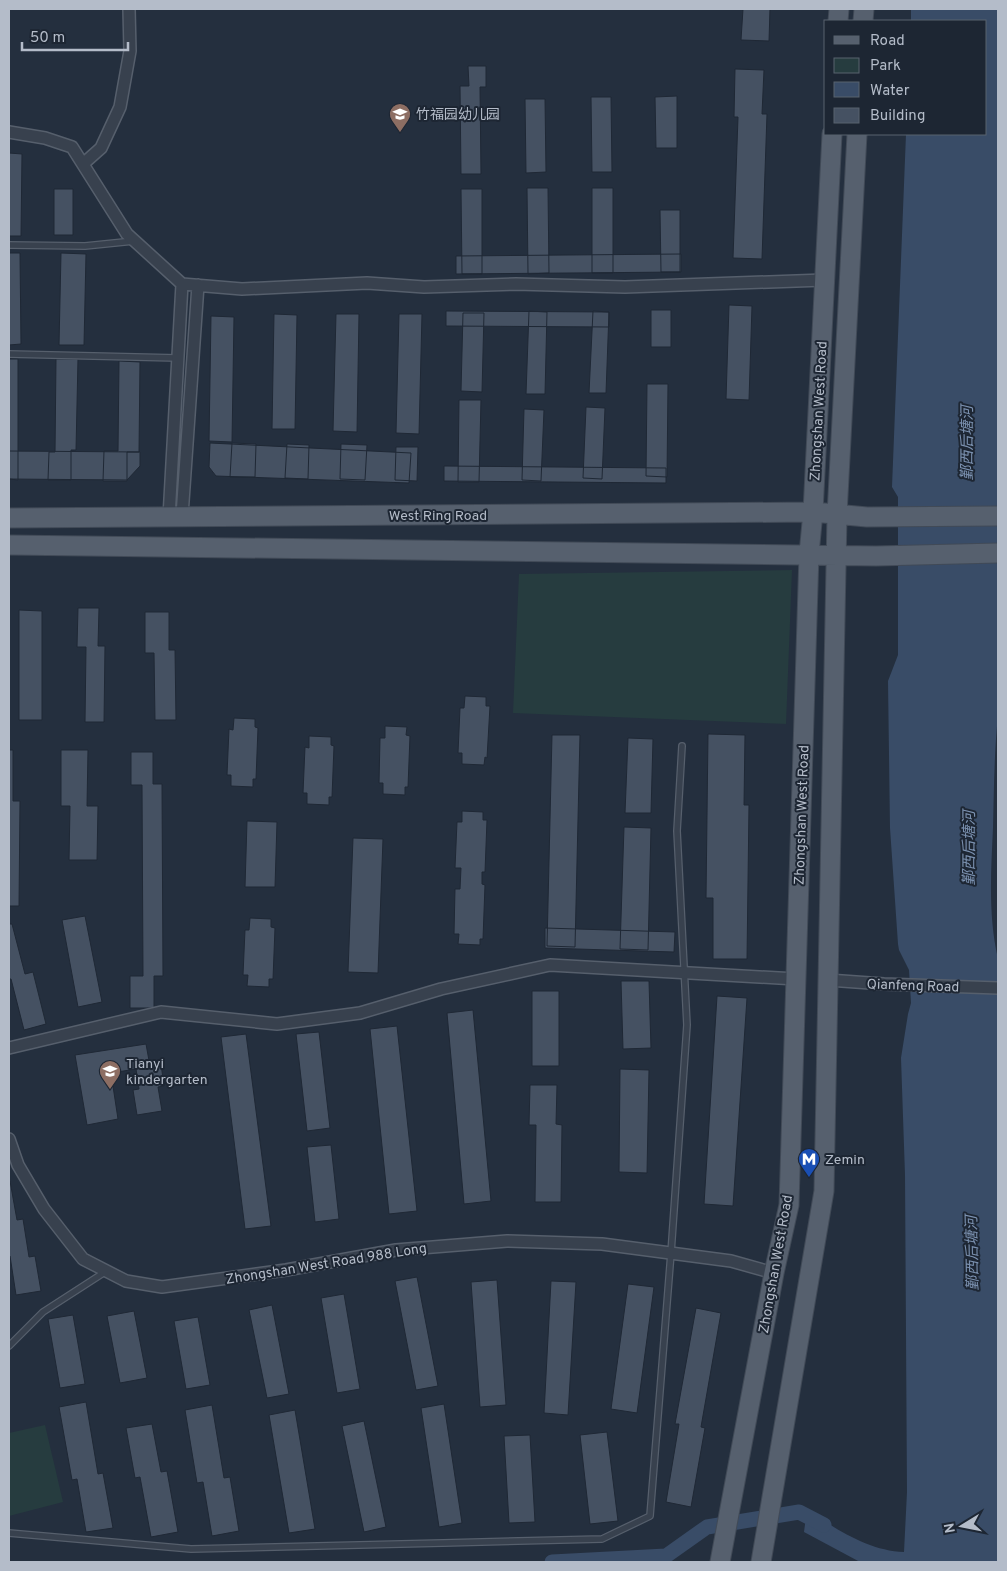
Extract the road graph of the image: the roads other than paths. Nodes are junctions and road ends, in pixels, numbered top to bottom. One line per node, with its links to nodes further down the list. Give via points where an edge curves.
1 (129, 9): 5 (street, via 130,51 120,107 101,148)
2 (9, 132): 5 (street, via 45,138 72,147)
3 (832, 135): 8 (main road, Zhongshan West Road)
4 (857, 135): 14 (main road, Zhongshan West Road)
5 (83, 164): 6 (street, via 126,234)
6 (135, 241): 7 (lane, via 85,246); 9 (street)
7 (9, 245)
8 (824, 280): 10 (street, via 625,286 516,284 424,287 367,283 242,288); 13 (main road, Zhongshan West Road)
9 (182, 284): 10 (street); 12 (street)
10 (198, 285): 15 (street)
11 (9, 354): 12 (lane)
12 (178, 358): 15 (street)
13 (813, 512): 14 (main road, West Ring Road); 15 (main road, West Ring Road); 20 (main road, Zhongshan West Road)
14 (837, 515): 16 (main road, West Ring Road); 21 (main road, Zhongshan West Road)
15 (175, 516): 17 (main road, West Ring Road)
16 (998, 516)
17 (9, 518)
18 (9, 545): 20 (main road)
19 (998, 553): 21 (main road)
20 (808, 554): 21 (main road); 24 (main road, Zhongshan West Road)
21 (837, 554): 25 (main road, Zhongshan West Road)
22 (682, 746): 23 (lane, via 676,831)
23 (684, 973): 24 (street); 27 (street, via 550,965 360,1013 277,1024 161,1012); 29 (lane, via 687,1025)
24 (796, 979): 31 (main road, Zhongshan West Road, via 789,1205)
25 (828, 980): 26 (street, Qianfeng Road); 34 (main road, Zhongshan West Road, via 824,1191)
26 (998, 988)
27 (9, 1048)
28 (9, 1139): 30 (street, Zhongshan West Road 988 Long, via 18,1165 44,1209 83,1260)
29 (671, 1253): 30 (street, Zhongshan West Road 988 Long, via 602,1244 507,1241 396,1250 286,1270 162,1287 126,1281); 31 (street, Zhongshan West Road 988 Long, via 731,1261); 33 (lane, via 650,1516 602,1538 191,1549)
30 (106, 1271): 32 (lane, via 42,1312)
31 (774, 1273): 35 (main road, Zhongshan West Road)
32 (9, 1346)
33 (9, 1533)
34 (762, 1556)
35 (721, 1559)

